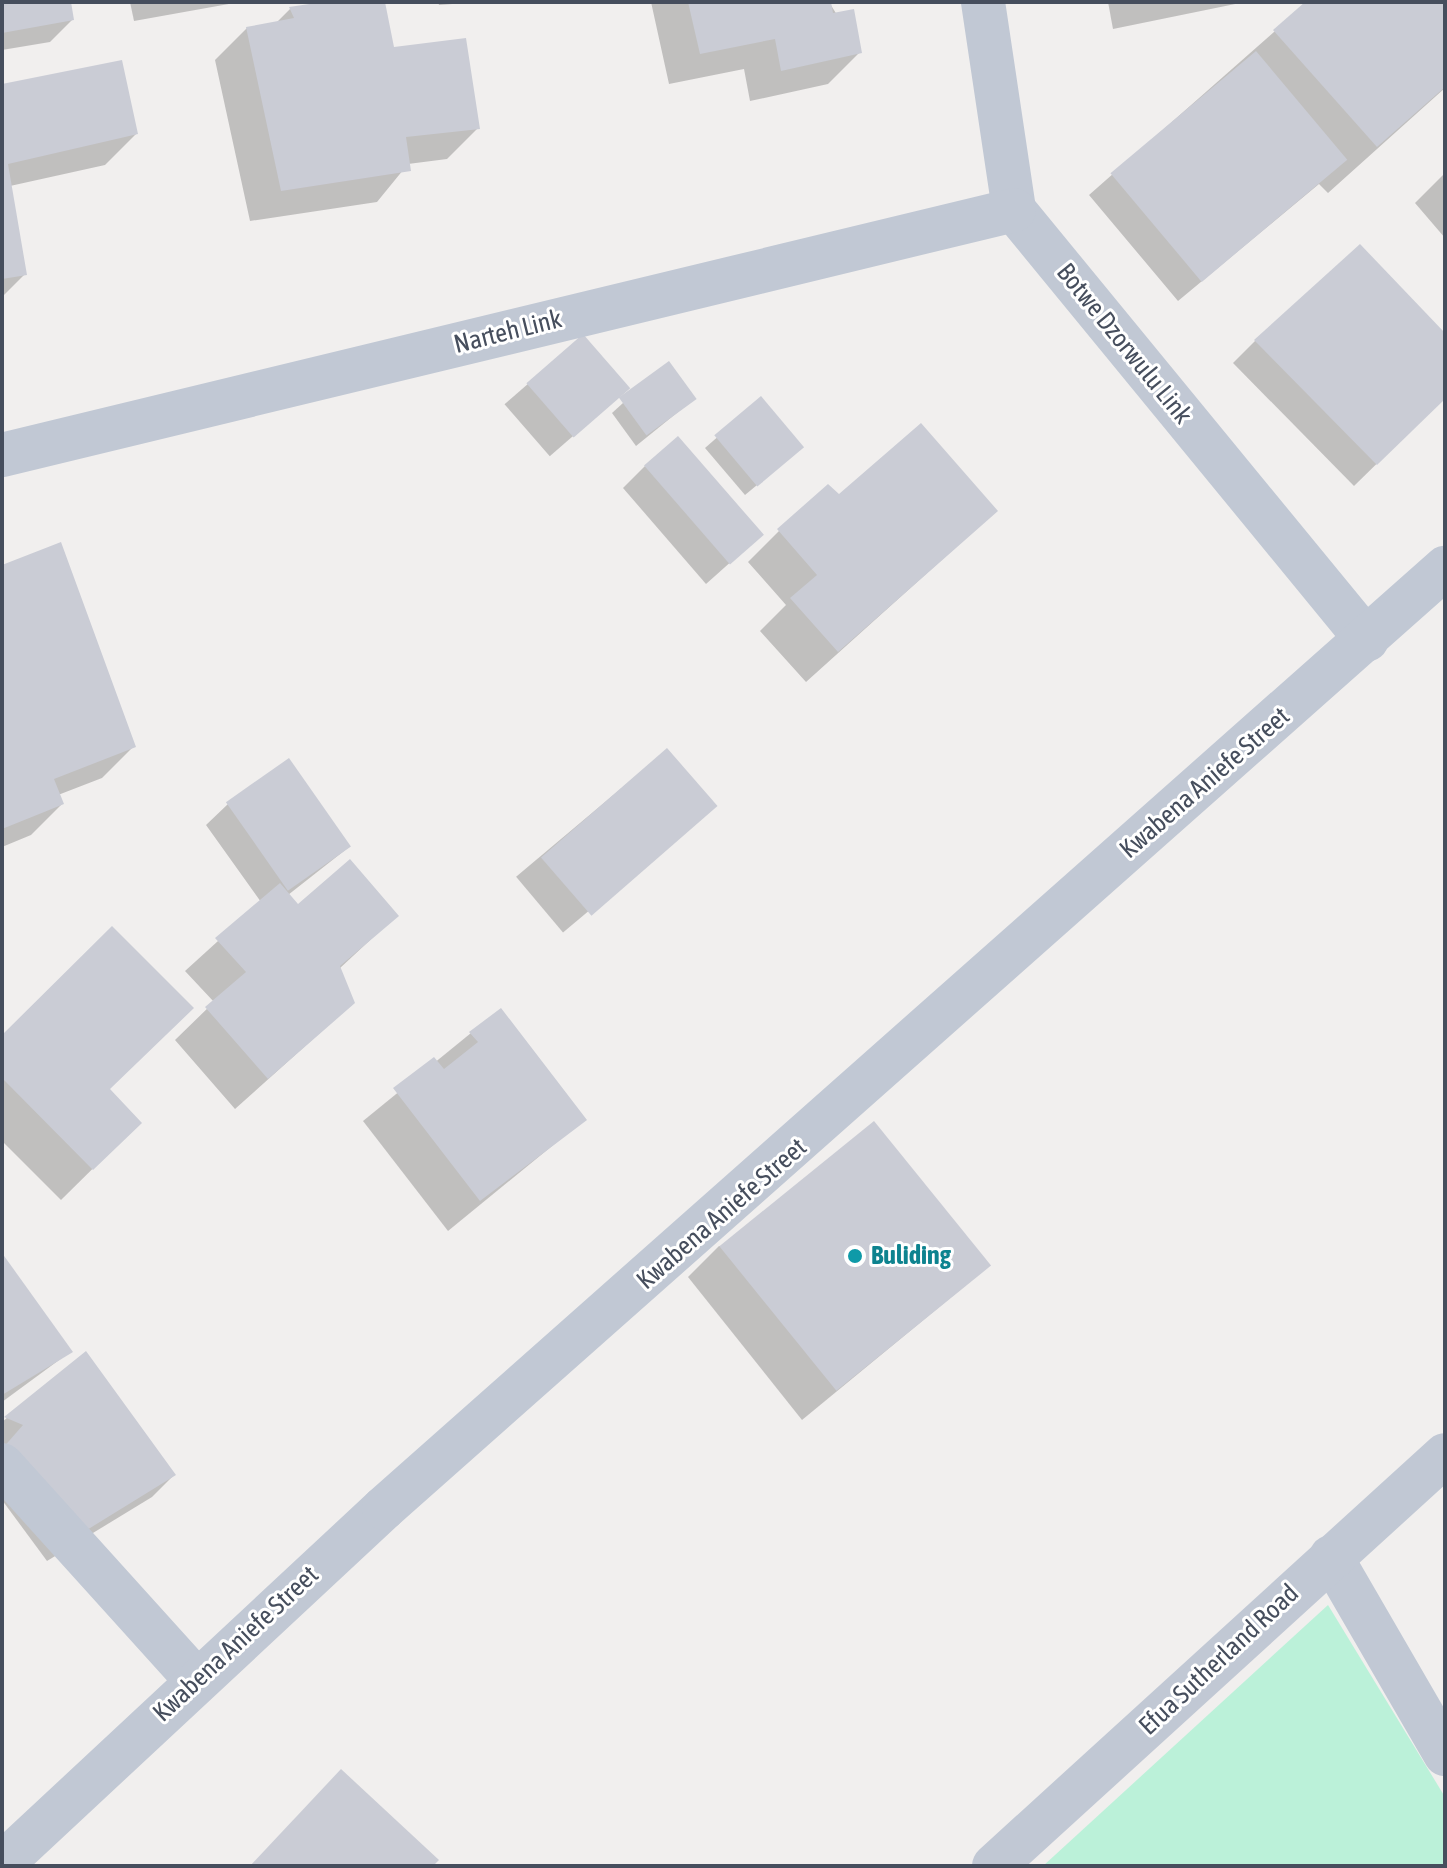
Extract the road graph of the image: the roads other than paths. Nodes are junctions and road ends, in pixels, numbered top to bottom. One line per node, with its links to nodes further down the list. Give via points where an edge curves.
1 (983, 2): 2 (street)
2 (1014, 210): 3 (street, Narteh Link); 5 (street, Botwe Dzorwulu Link)
3 (2, 455)
4 (1445, 568): 5 (street, Kwabena Aniefe Street)
5 (1367, 640): 9 (street, Kwabena Aniefe Street)
6 (1445, 1455): 8 (street, Efua Sutherland Road)
7 (2, 1465): 9 (street)
8 (1331, 1557): 10 (street); 12 (street, Efua Sutherland Road)
9 (196, 1680): 11 (street, Kwabena Aniefe Street)
10 (1445, 1754)
11 (2, 1864)
12 (994, 1866)

